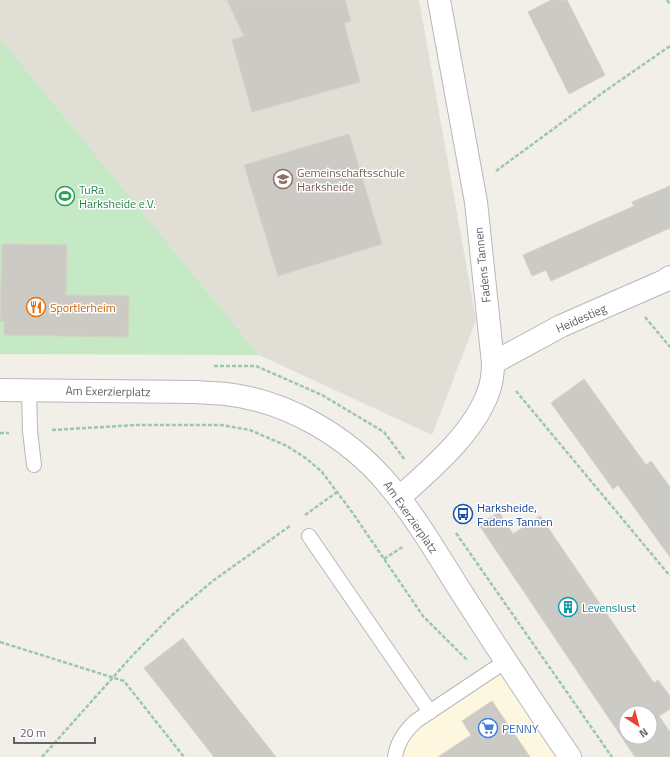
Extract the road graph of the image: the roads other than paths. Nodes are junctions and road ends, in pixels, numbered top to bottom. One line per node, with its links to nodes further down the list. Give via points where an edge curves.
1 (439, 0): 3 (street, Fadens Tannen, via 473,188)
2 (670, 278): 3 (street, Heidestieg, via 561,326)
3 (493, 371): 7 (street, Fadens Tannen, via 489,392 483,405 460,438)
4 (0, 390): 5 (street, Am Exerzierplatz)
5 (29, 390): 6 (lane); 7 (street, Am Exerzierplatz, via 212,393 233,395 276,406 299,415 337,438 371,466)
6 (34, 466)
7 (399, 498): 9 (street, Am Exerzierplatz, via 424,532)
8 (309, 536): 10 (lane)
9 (506, 661): 10 (lane); 12 (street, Am Exerzierplatz)
10 (430, 712): 11 (lane, via 404,732)
11 (395, 757)
12 (570, 757)

